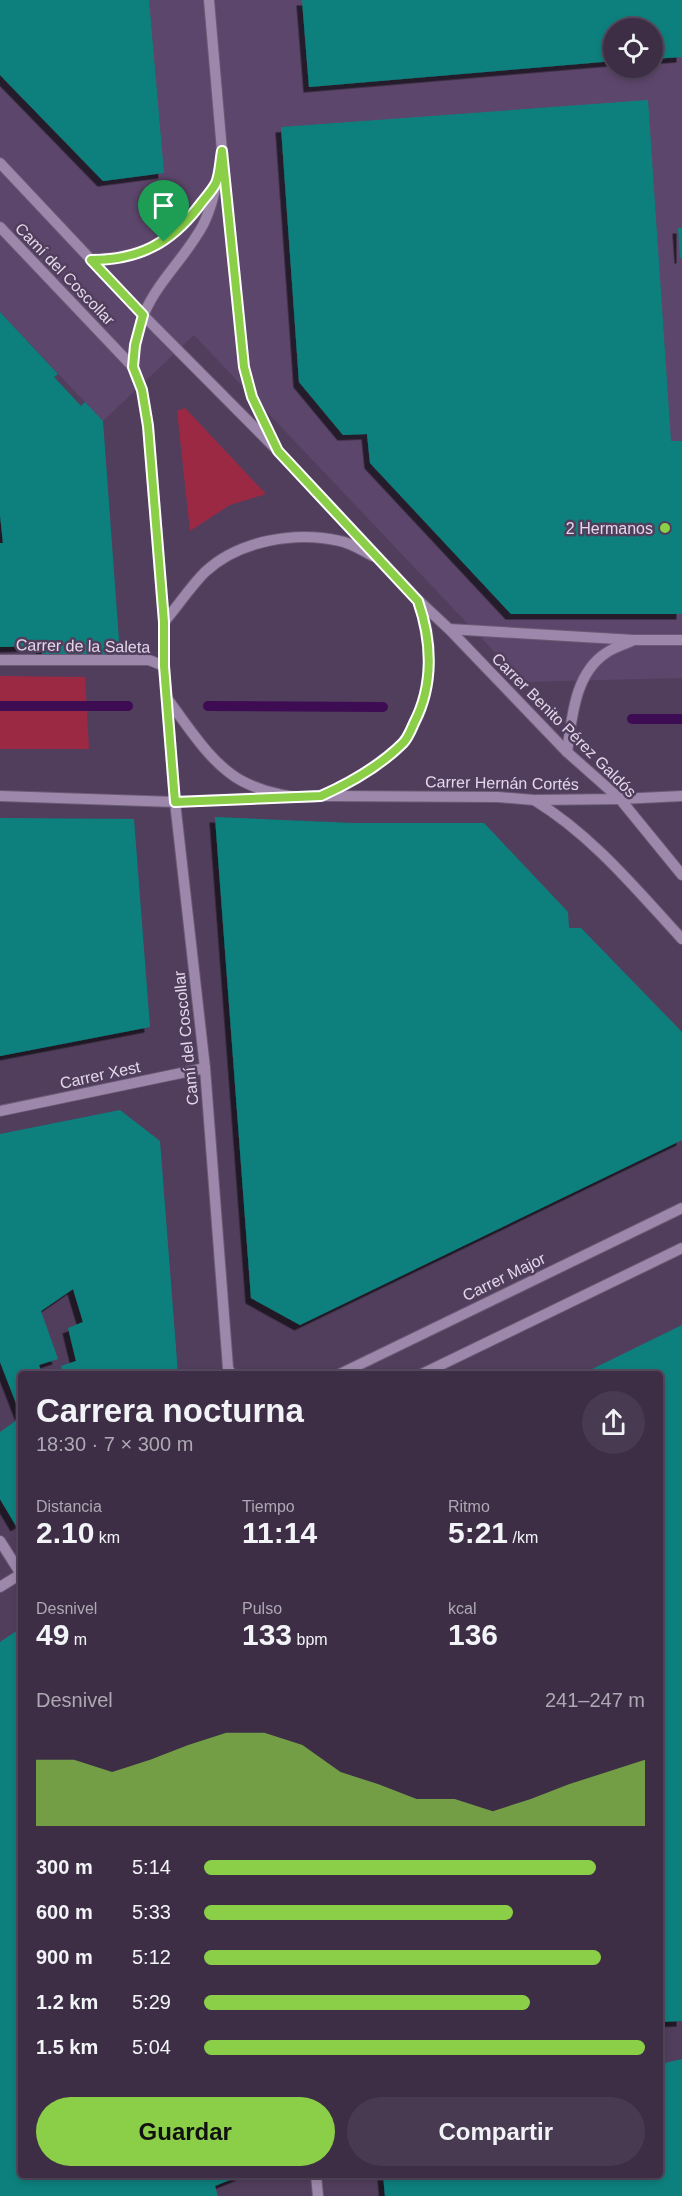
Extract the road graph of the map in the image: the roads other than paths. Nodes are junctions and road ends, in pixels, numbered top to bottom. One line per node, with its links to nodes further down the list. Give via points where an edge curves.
1 (209, 0): 2 (street, Camí del Coscollar)
2 (222, 151): 4 (street, Camí del Coscollar); 9 (street, Camí del Coscollar, via 244,367 252,397)
3 (0, 163): 6 (street)
4 (216, 183): 6 (street, via 164,242 135,255); 7 (street, Camí del Coscollar, via 204,224)
5 (0, 227): 8 (street, Camí del Coscollar)
6 (91, 260): 7 (street)
7 (143, 315): 8 (street, Camí del Coscollar); 9 (street)
8 (133, 367): 12 (street, Camí del Coscollar, via 142,390 148,426)
9 (278, 451): 10 (street)
10 (379, 559): 11 (street, Camí del Coscollar); 12 (street, Camí del Coscollar, via 342,541 307,537 258,543 231,554 206,572)
11 (418, 601): 13 (street, Carrer Benito Pérez Galdós); 21 (street, Camí del Coscollar, via 429,651 428,685 418,716 404,742 369,770)
12 (164, 622): 17 (street, Camí del Coscollar)
13 (449, 629): 14 (street, Carrer Hernán Cortés); 19 (street, Carrer Benito Pérez Galdós)
14 (634, 640): 15 (street, Carrer Hernán Cortés); 19 (street, Carrer Hernán Cortés, via 605,654 588,673 575,700)
15 (682, 640)
16 (0, 660): 17 (street, Carrer de la Saleta, via 148,660)
17 (164, 666): 18 (street, Camí del Coscollar)
18 (168, 699): 23 (street, Camí del Coscollar, via 205,750 241,780); 26 (street, Camí del Coscollar)
19 (567, 752): 24 (street, Carrer Benito Pérez Galdós)
20 (0, 796): 26 (street)
21 (321, 796): 23 (street, Camí del Coscollar); 25 (street, Carrer Hernán Cortés)
22 (682, 796): 24 (street, Carrer Hernán Cortés)
23 (292, 797): 26 (street)
24 (620, 799): 25 (street, Carrer Hernán Cortés); 27 (street, Carrer Benito Pérez Galdós)
25 (534, 800): 28 (street, via 581,833)
26 (175, 802): 29 (street, Camí del Coscollar)
27 (682, 875)
28 (682, 939)
29 (206, 1068): 30 (street, Carrer Xest); 33 (street, Camí del Coscollar)
30 (0, 1111)
31 (682, 1208): 34 (street, Carrer Major)
32 (682, 1248): 35 (street)
33 (230, 1371)
34 (346, 1371)
35 (428, 1371)
36 (0, 1541): 37 (street)
37 (18, 1569)
38 (18, 1576): 39 (street)
39 (0, 1587)
40 (316, 2178): 41 (street)
41 (318, 2196)

